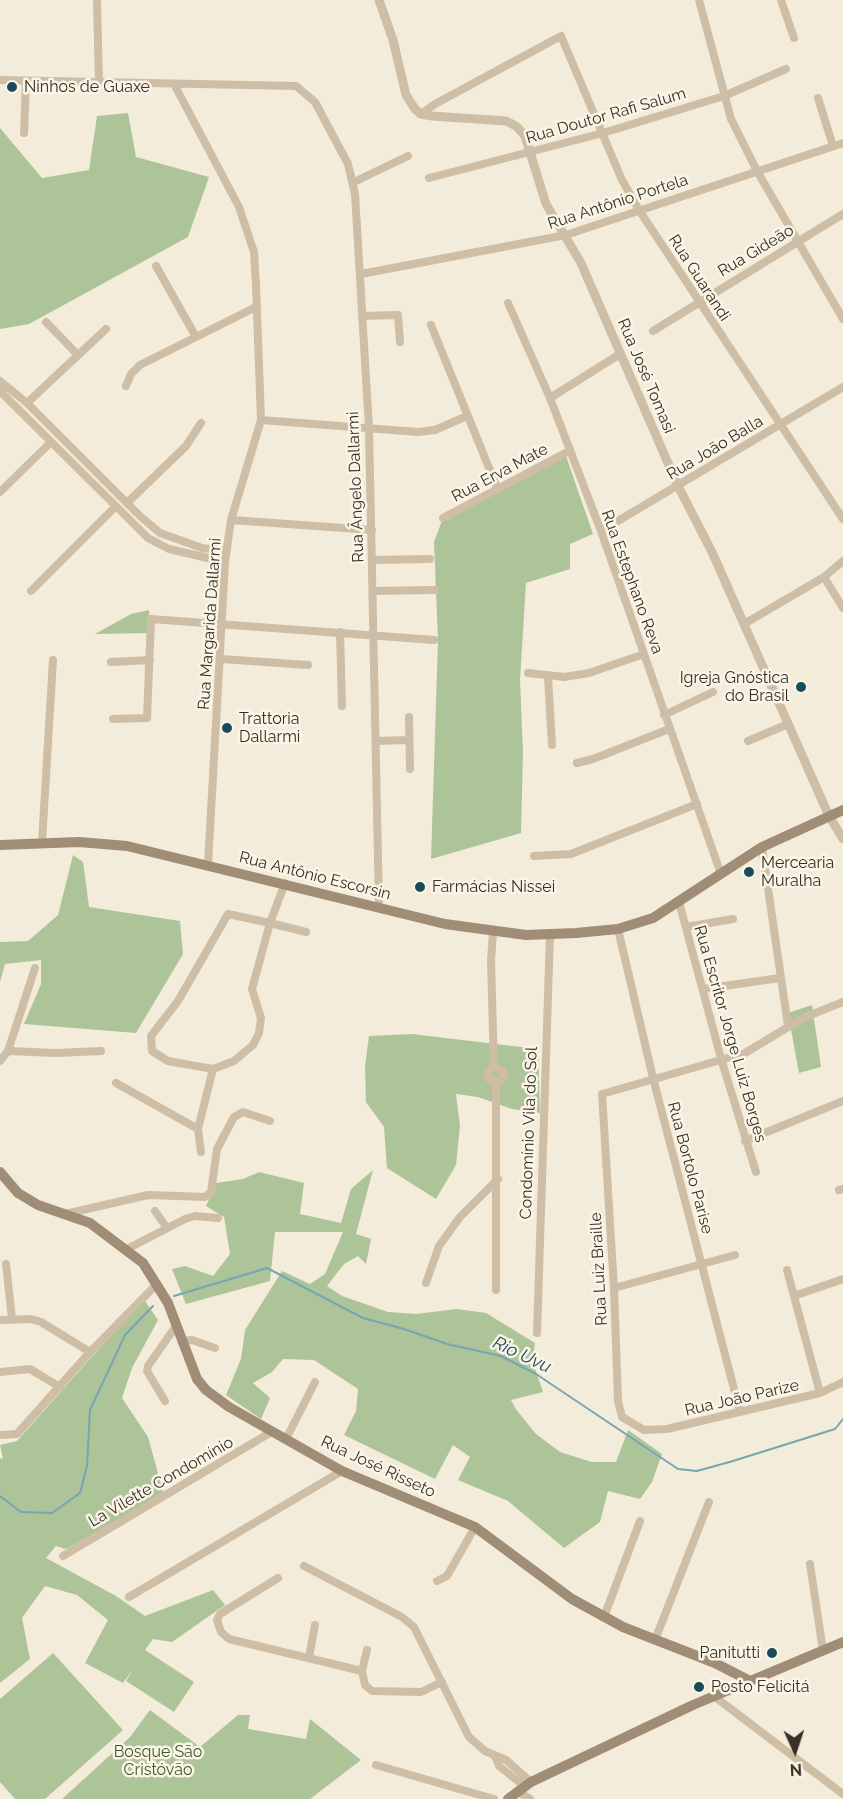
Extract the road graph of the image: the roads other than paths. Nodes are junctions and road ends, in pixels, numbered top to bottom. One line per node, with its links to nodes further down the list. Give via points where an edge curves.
1 (97, 0): 9 (street)
2 (379, 0): 13 (street, via 406,95)
3 (699, 0): 11 (street)
4 (781, 0): 5 (street)
5 (794, 38)
6 (786, 69): 11 (street, Rua Doutor Rafi Salum)
7 (0, 80): 8 (street)
8 (26, 81): 9 (street); 15 (street)
9 (99, 83): 10 (street)
10 (174, 84): 22 (street, Rua Ângelo Dallarmi, via 296,86 315,102); 31 (street, Rua Margarida Dallarmi, via 239,207 254,252)
11 (724, 96): 14 (street, Rua Doutor Rafi Salum); 20 (street)
12 (818, 98): 17 (street)
13 (421, 114): 14 (street, Rua Guarandi, via 561,36); 18 (street, Rua José Tomasi, via 506,122 516,126)
14 (603, 133): 18 (street, Rua Doutor Rafi Salum); 23 (street, Rua Guarandi)
15 (24, 134)
16 (843, 143): 17 (street, Rua Antônio Portela)
17 (833, 146): 20 (street, Rua Antônio Portela)
18 (532, 151): 21 (street, Rua Doutor Rafi Salum); 25 (street, Rua José Tomasi, via 546,204)
19 (408, 156): 22 (street)
20 (757, 171): 23 (street, Rua Antônio Portela); 26 (street)
21 (429, 178)
22 (354, 182): 28 (street, Rua Ângelo Dallarmi)
23 (639, 210): 25 (street, Rua Antônio Portela); 29 (street, Rua Guarandi)
24 (843, 214): 26 (street, Rua Gideão)
25 (566, 236): 28 (street, Rua Antônio Portela); 40 (street, Rua José Tomasi)
26 (797, 242): 29 (street, Rua Gideão); 33 (street)
27 (156, 266): 38 (street)
28 (361, 274): 32 (street, Rua Ângelo Dallarmi)
29 (697, 301): 37 (street, Rua Gideão); 51 (street, Rua Guarandi)
30 (508, 303): 46 (street, Rua Estephano Reva)
31 (256, 307): 38 (street); 49 (street, Rua Margarida Dallarmi)
32 (362, 316): 39 (street, via 398,315); 52 (street, Rua Ângelo Dallarmi)
33 (843, 319)
34 (46, 322): 41 (street)
35 (431, 325): 48 (street)
36 (106, 329): 41 (street)
37 (653, 331)
38 (196, 337): 43 (street, via 140,365 130,374)
39 (400, 342)
40 (620, 354): 46 (street); 57 (street, Rua José Tomasi)
41 (78, 355): 47 (street)
42 (0, 381): 47 (street)
43 (126, 386)
44 (843, 387): 51 (street, Rua João Balla)
45 (0, 391): 53 (street)
46 (550, 398): 54 (street, Rua Estephano Reva)
47 (27, 403): 55 (street)
48 (467, 417): 52 (street, via 435,430 418,432); 58 (street)
49 (261, 420): 52 (street); 64 (street, Rua Margarida Dallarmi)
50 (201, 423): 60 (street, via 186,446)
51 (782, 424): 57 (street, Rua João Balla); 63 (street, Rua Guarandi)
52 (369, 428): 65 (street, Rua Ângelo Dallarmi)
53 (51, 442): 56 (street); 59 (street)
54 (569, 452): 58 (street, Rua Erva Mate); 66 (street, Rua Estephano Reva)
55 (93, 470): 56 (street); 60 (street)
56 (87, 476): 61 (street)
57 (678, 486): 66 (street, Rua João Balla); 80 (street, Rua José Tomasi)
58 (498, 490): 62 (street, Rua Erva Mate)
59 (0, 492)
60 (126, 503): 67 (street, via 160,533)
61 (115, 507): 69 (street, via 148,538); 76 (street)
62 (443, 518)
63 (843, 519)
64 (231, 520): 65 (street); 68 (street, Rua Margarida Dallarmi)
65 (372, 530): 71 (street, Rua Ângelo Dallarmi)
66 (601, 531): 84 (street, Rua Estephano Reva)
67 (186, 542): 68 (street); 69 (street)
68 (226, 551): 73 (street, Rua Margarida Dallarmi)
69 (182, 553): 73 (street)
70 (430, 559): 71 (street)
71 (372, 560): 77 (street, Rua Ângelo Dallarmi)
72 (843, 561): 74 (street)
73 (225, 562): 79 (street, Rua Margarida Dallarmi)
74 (824, 577): 78 (street); 80 (street)
75 (435, 590): 77 (street)
76 (31, 591)
77 (373, 591): 82 (street, Rua Ângelo Dallarmi)
78 (843, 608)
79 (222, 624): 81 (street); 85 (street, Rua Margarida Dallarmi); 87 (street, via 151,619)
80 (744, 624): 97 (street, Rua José Tomasi)
81 (340, 632): 82 (street); 93 (street)
82 (375, 635): 83 (street); 100 (street, Rua Ângelo Dallarmi)
83 (434, 640)
84 (644, 654): 91 (street, via 589,673); 94 (street, Rua Estephano Reva)
85 (221, 659): 89 (street); 113 (street, Rua Margarida Dallarmi)
86 (53, 660): 109 (street)
87 (150, 660): 88 (street); 96 (street, via 147,718)
88 (111, 662)
89 (308, 665)
90 (528, 673): 91 (street)
91 (548, 676): 102 (street)
92 (713, 693): 94 (street)
93 (342, 706)
94 (664, 715): 98 (street, Rua Estephano Reva)
95 (409, 717): 99 (street)
96 (113, 719)
97 (788, 724): 101 (street); 107 (street, Rua José Tomasi)
98 (669, 729): 103 (street); 105 (street, Rua Estephano Reva)
99 (409, 740): 100 (street); 104 (street)
100 (376, 741): 117 (street, Rua Ângelo Dallarmi)
101 (748, 741)
102 (552, 745)
103 (577, 763)
104 (410, 769)
105 (698, 804): 112 (street, via 579,852); 114 (street, Rua Estephano Reva)
106 (843, 810): 107 (main road, Rua Antônio Escorsin)
107 (829, 816): 108 (street, Rua José Tomasi); 111 (main road, Rua Antônio Escorsin)
108 (843, 839)
109 (42, 842): 110 (main road, Rua Antônio Escorsin); 113 (main road, Rua Antônio Escorsin, via 127,846)
110 (0, 845)
111 (762, 847): 114 (main road, Rua Antônio Escorsin); 126 (street)
112 (534, 856)
113 (208, 865): 115 (main road, Rua Antônio Escorsin)
114 (721, 874): 116 (main road, Rua Antônio Escorsin)
115 (285, 883): 117 (main road, Rua Antônio Escorsin); 119 (street)
116 (679, 902): 120 (street, Rua Escritor Jorge Luiz Borges); 121 (main road, Rua Antônio Escorsin, via 653,918)
117 (379, 907): 123 (main road, Rua Antônio Escorsin)
118 (733, 919): 120 (street)
119 (270, 923): 122 (street); 134 (street, via 252,989 261,1018 259,1033 244,1055); 134 (street, via 228,914 178,1001 152,1036 152,1051 168,1061)
120 (686, 927): 127 (street, Rua Escritor Jorge Luiz Borges)
121 (618, 929): 124 (main road, Rua Antônio Escorsin); 135 (street, Rua Bortolo Parise)
122 (306, 932)
123 (493, 932): 124 (main road, Rua Antônio Escorsin); 144 (street, via 490,961 495,1067 487,1073 496,1083)
124 (550, 934): 163 (street, Condomínio Vila do Sol)
125 (35, 968): 130 (street)
126 (780, 978): 127 (street); 129 (street)
127 (703, 989): 133 (street, Rua Escritor Jorge Luiz Borges)
128 (843, 1002): 129 (street, via 820,1008)
129 (788, 1026): 133 (street, via 745,1053)
130 (8, 1051): 131 (street); 132 (street)
131 (101, 1052)
132 (0, 1061)
133 (722, 1062): 135 (street); 140 (street, Rua Escritor Jorge Luiz Borges)
134 (213, 1069): 139 (street)
135 (653, 1078): 152 (street, Rua Bortolo Parise); 157 (street, Rua Luiz Braille, via 602,1094)
136 (116, 1083): 139 (street)
137 (843, 1101): 140 (street)
138 (270, 1121): 146 (street, via 243,1112 234,1117 217,1149 211,1192 205,1197 148,1195)
139 (198, 1129): 141 (street)
140 (745, 1141): 143 (street, Rua Escritor Jorge Luiz Borges)
141 (201, 1152)
142 (0, 1172): 146 (main road, Rua José Risseto, via 18,1192)
143 (756, 1172)
144 (498, 1179): 155 (street, via 475,1199 444,1239); 158 (street)
145 (156, 1210): 148 (street)
146 (61, 1215): 149 (main road, Rua José Risseto, via 90,1223)
147 (218, 1218): 148 (street, via 195,1216)
148 (167, 1228): 149 (street)
149 (127, 1250): 156 (main road, Rua José Risseto)
150 (735, 1256): 152 (street)
151 (6, 1264): 160 (street)
152 (701, 1264): 157 (street); 173 (street, Rua Bortolo Parise)
153 (787, 1270): 159 (street)
154 (843, 1279): 159 (street)
155 (426, 1282)
156 (157, 1284): 162 (main road, Rua José Risseto); 166 (street)
157 (614, 1288): 174 (street, Rua Luiz Braille, via 618,1401 622,1417)
158 (496, 1290)
159 (794, 1296): 171 (street)
160 (12, 1319): 161 (street); 166 (street, via 41,1322)
161 (0, 1320)
162 (176, 1326): 164 (main road, Rua José Risseto); 172 (street, via 147,1371)
163 (537, 1333)
164 (181, 1341): 165 (street, via 192,1340); 175 (main road, Rua José Risseto, via 197,1380 206,1390)
165 (216, 1348)
166 (90, 1352): 170 (street)
167 (0, 1372): 170 (street, via 30,1370)
168 (315, 1382): 177 (street)
169 (843, 1382): 171 (street, Rua João Parize)
170 (60, 1387): 176 (street, via 17,1434)
171 (820, 1393): 173 (street, Rua João Parize)
172 (165, 1401)
173 (740, 1412): 174 (street, Rua João Parize, via 667,1429)
174 (644, 1430)
175 (273, 1431): 177 (main road, Rua José Risseto); 182 (street, La Vilette Condomínio)
176 (0, 1435)
177 (286, 1438): 178 (main road, Rua José Risseto)
178 (342, 1471): 181 (main road, Rua José Risseto); 187 (street)
179 (709, 1502): 190 (street)
180 (640, 1521): 188 (street)
181 (475, 1527): 186 (street, via 447,1576); 188 (main road, Rua José Risseto, via 572,1599)
182 (63, 1556)
183 (810, 1564): 193 (street)
184 (304, 1566): 197 (street, via 414,1626)
185 (278, 1578): 194 (street, via 220,1614 217,1626 229,1639)
186 (436, 1581)
187 (129, 1597)
188 (604, 1617): 190 (main road, Rua José Risseto)
189 (315, 1625): 194 (street)
190 (655, 1640): 196 (main road, Rua José Risseto)
191 (843, 1642): 193 (main road)
192 (367, 1650): 195 (street)
193 (823, 1651): 196 (main road)
194 (309, 1657): 195 (street)
195 (362, 1671): 197 (street, via 365,1685 372,1691 421,1692)
196 (750, 1681): 198 (main road)
197 (442, 1682): 200 (street, via 469,1737 495,1756 500,1766)
198 (715, 1697): 200 (main road); 201 (street)
199 (376, 1766): 202 (street)
200 (524, 1786): 203 (main road); 204 (street)
201 (843, 1794)
202 (494, 1799)
203 (507, 1799)
204 (530, 1799)

